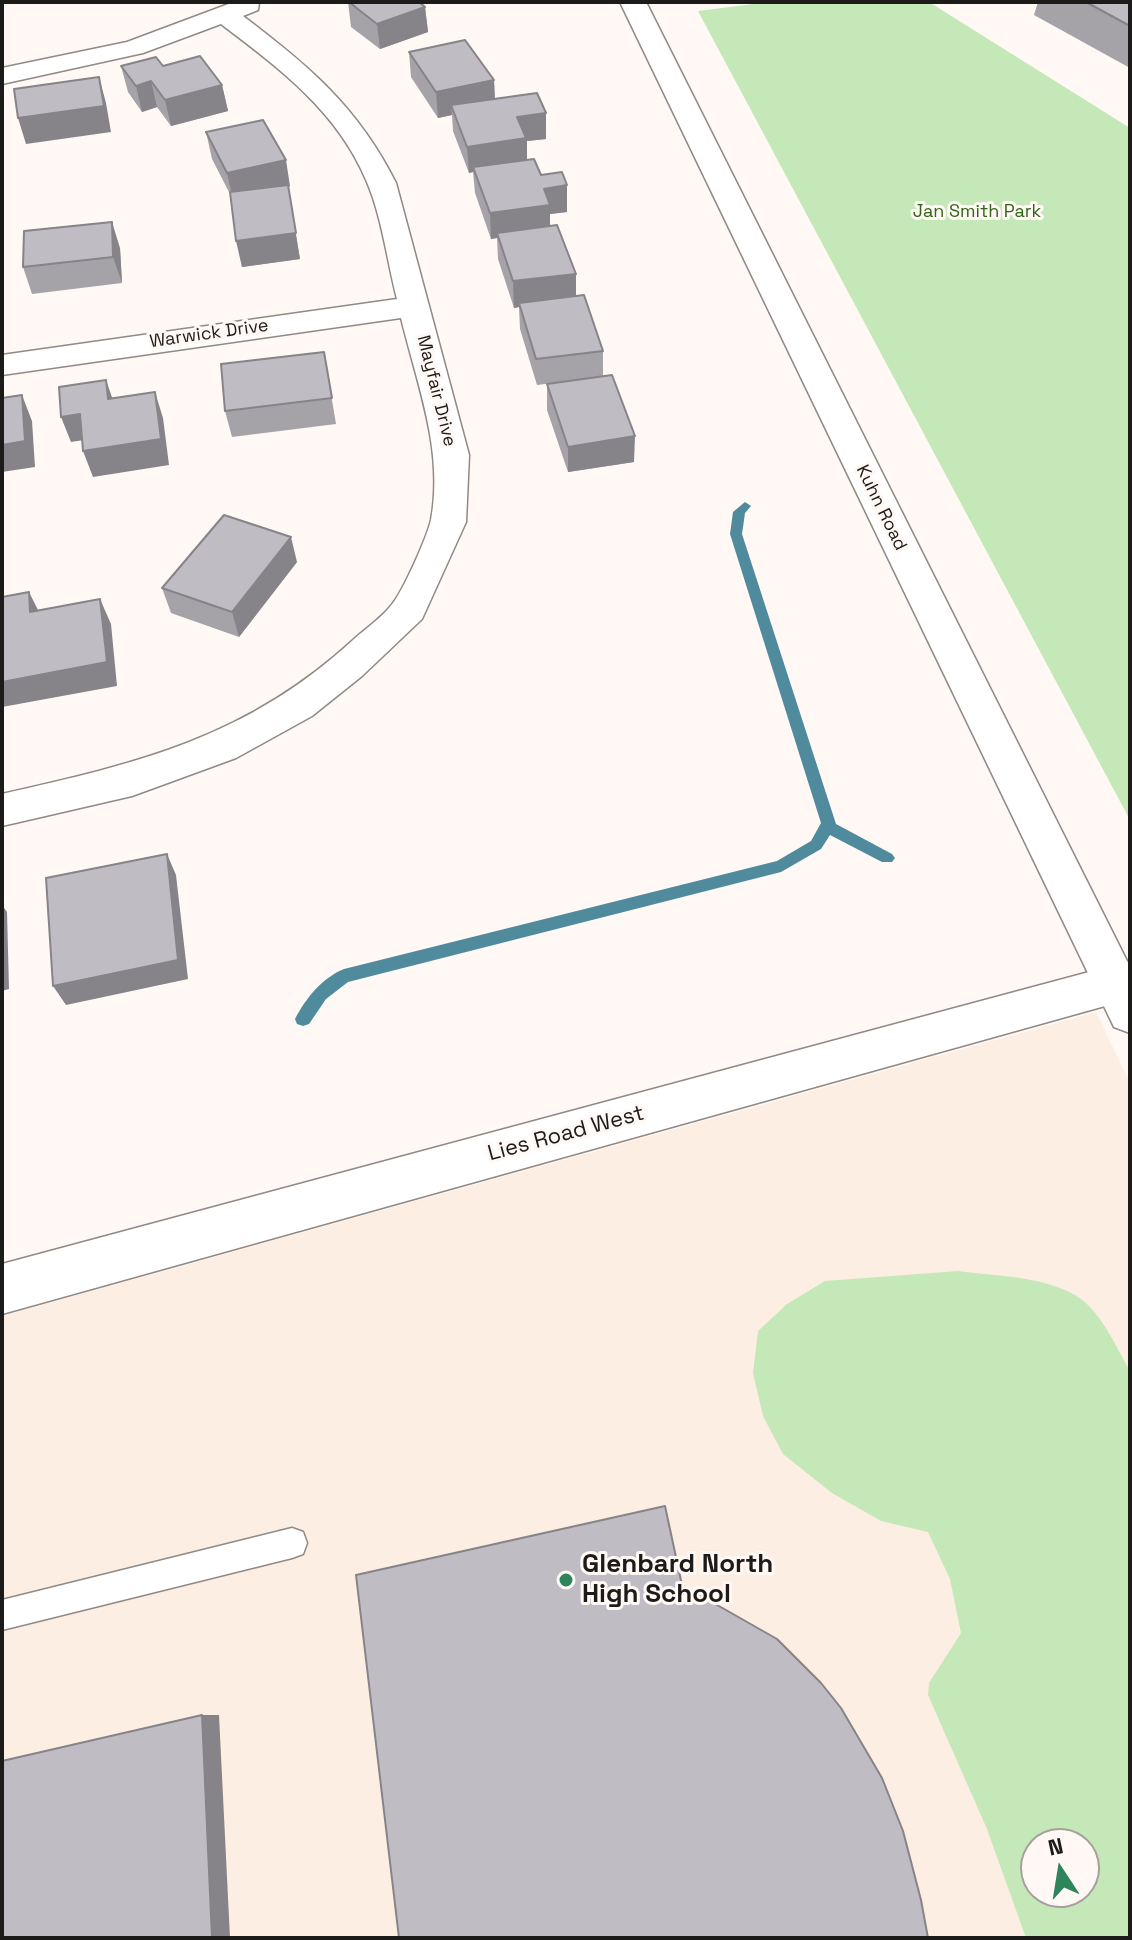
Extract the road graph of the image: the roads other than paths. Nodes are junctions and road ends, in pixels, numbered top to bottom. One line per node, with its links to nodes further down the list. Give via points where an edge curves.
1 (257, 2): 3 (street)
2 (633, 2): 8 (street, Kuhn Road)
3 (223, 13): 4 (street, via 134,48); 5 (street, Mayfair Drive, via 317,86 367,148)
4 (2, 76)
5 (416, 306): 6 (street, Warwick Drive); 7 (street, Mayfair Drive, via 452,455 452,489 448,522 409,610 349,666 263,727 132,780)
6 (2, 365)
7 (2, 810)
8 (1125, 992): 9 (street, Lies Road West)
9 (2, 1289)
10 (292, 1543): 11 (lane)
11 (2, 1615)

